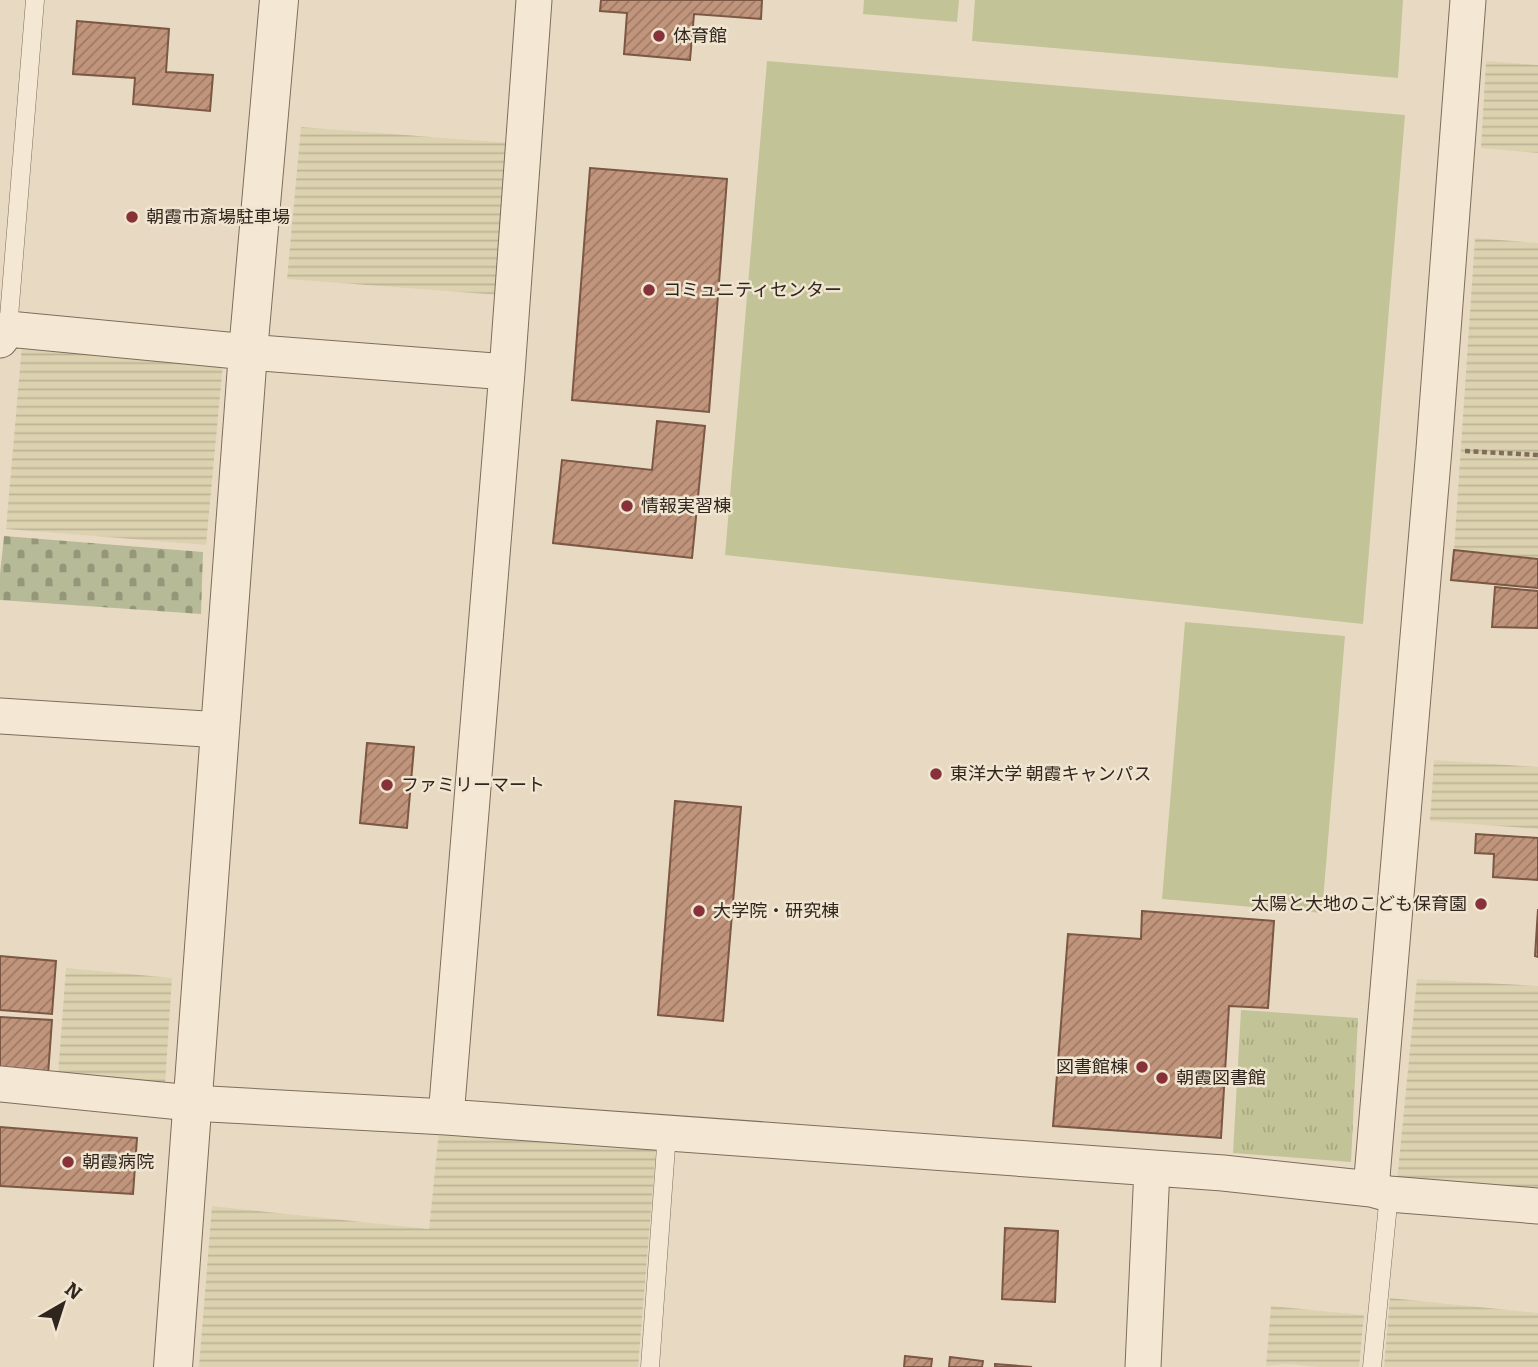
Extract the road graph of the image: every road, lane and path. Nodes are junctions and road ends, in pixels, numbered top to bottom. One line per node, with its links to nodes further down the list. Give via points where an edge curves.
1 (35, 0): 5 (lane)
2 (279, 0): 6 (street)
3 (534, 0): 7 (street)
4 (1468, 0): 8 (street)
5 (4, 335): 6 (street)
6 (248, 352): 7 (street); 11 (street)
7 (507, 372): 14 (street)
8 (1434, 449): 9 (path); 17 (street)
9 (1538, 455)
10 (0, 716): 11 (street)
11 (221, 730): 13 (street)
12 (0, 1084): 13 (street)
13 (191, 1103): 14 (street); 19 (street)
14 (446, 1117): 15 (street)
15 (667, 1133): 16 (street); 20 (lane)
16 (1152, 1168): 17 (street); 21 (street)
17 (1380, 1191): 18 (street); 22 (lane)
18 (1538, 1206)
19 (173, 1367)
20 (650, 1367)
21 (1143, 1367)
22 (1372, 1367)

